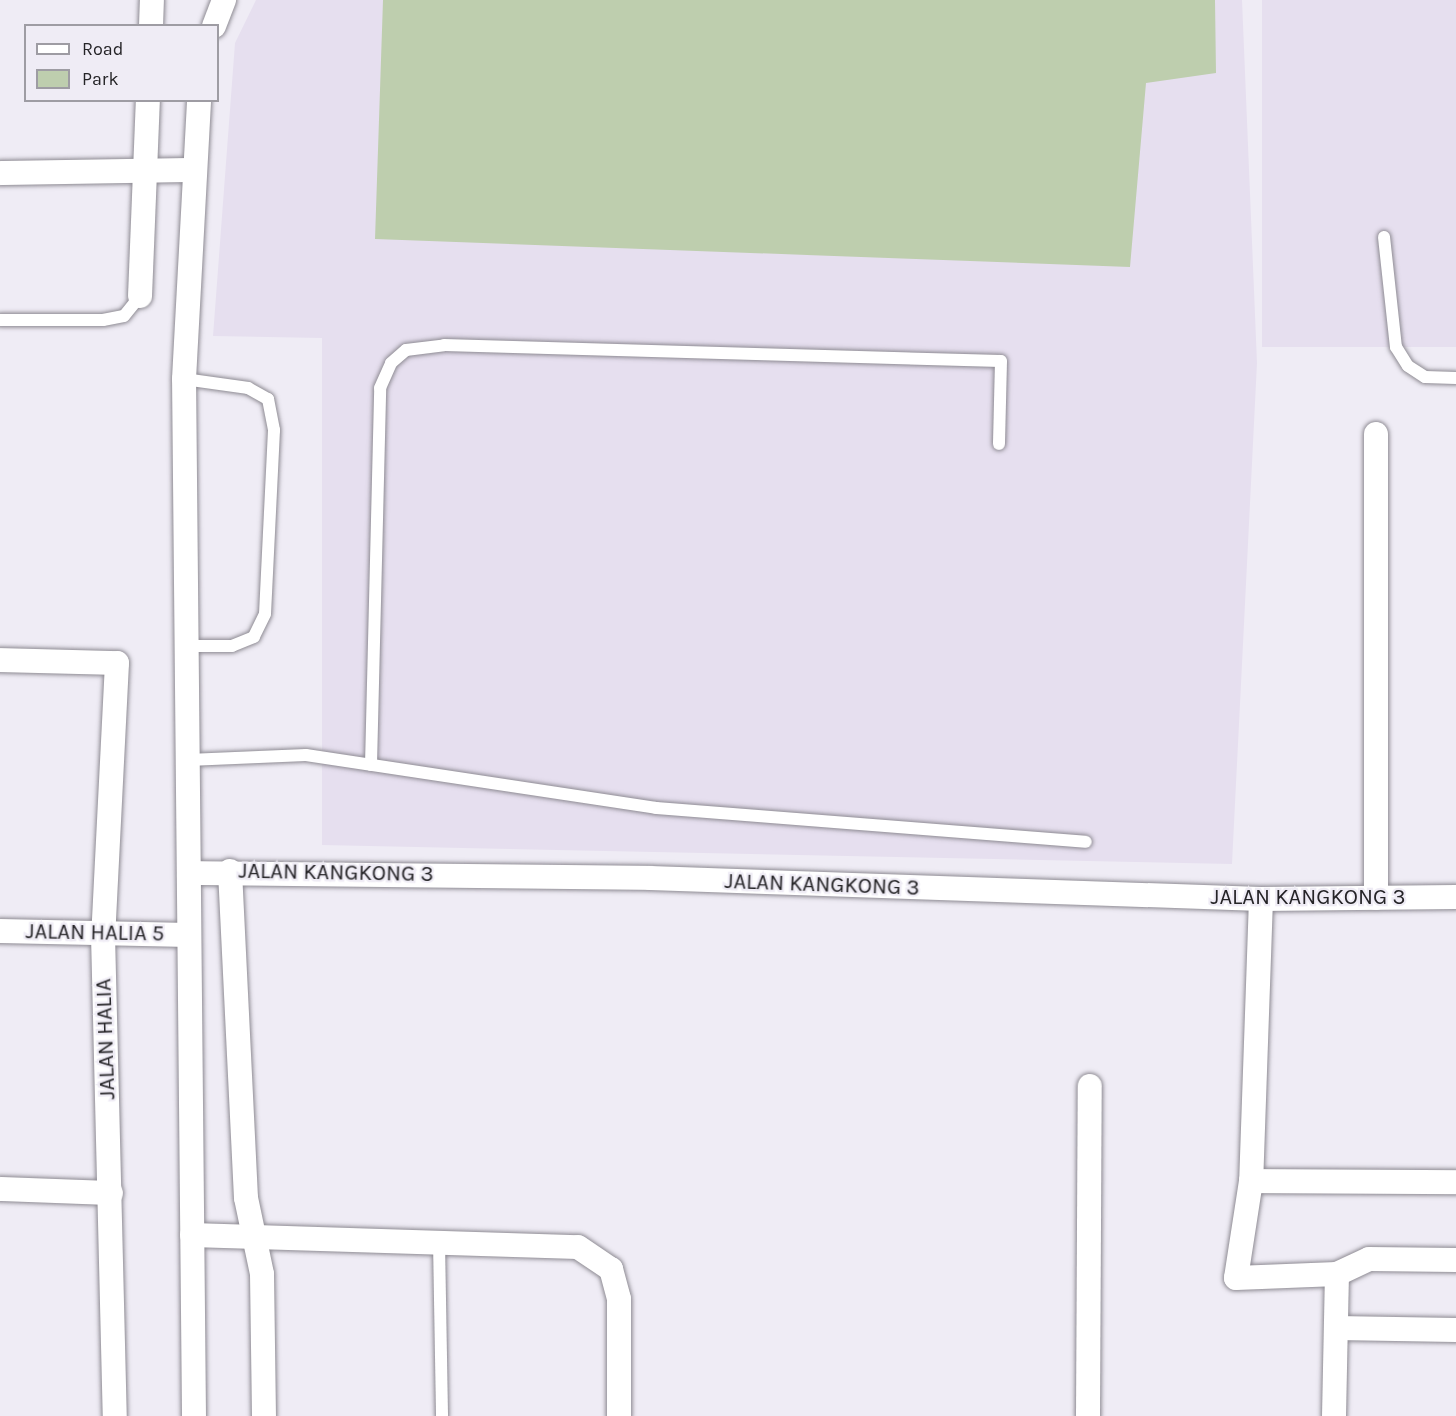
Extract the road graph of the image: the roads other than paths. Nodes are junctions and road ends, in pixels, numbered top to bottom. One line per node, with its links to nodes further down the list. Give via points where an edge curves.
1 (152, 0): 3 (street)
2 (224, 0): 4 (street)
3 (151, 24)
4 (215, 24)
5 (148, 102): 8 (street)
6 (199, 102): 7 (street)
7 (192, 170): 8 (street); 14 (street)
8 (145, 171): 9 (street); 11 (street)
9 (0, 173)
10 (1384, 237): 13 (lane, via 1396,347 1408,366 1425,377)
11 (140, 296): 12 (lane, via 124,316 103,321)
12 (0, 320)
13 (1456, 378)
14 (184, 379): 17 (street); 17 (lane, via 249,388 268,399 274,430 265,614 254,637 232,646)
15 (1376, 434): 25 (street)
16 (999, 444): 20 (lane, via 1001,361 444,345 406,350 391,363 380,388)
17 (186, 646): 19 (street)
18 (0, 660): 28 (street, JALAN HALIA, via 117,663)
19 (188, 760): 20 (lane, via 306,755); 23 (street)
20 (371, 765): 21 (lane, via 656,808)
21 (1086, 842)
22 (230, 871): 23 (street, JALAN KANGKONG 3); 26 (street, JALAN KANGKONG 3, via 651,878); 36 (street, via 246,1198)
23 (189, 873): 29 (street)
24 (1456, 897): 25 (street, JALAN KANGKONG 3)
25 (1376, 898): 26 (street, JALAN KANGKONG 3)
26 (1262, 899): 31 (street)
27 (0, 931): 28 (street, JALAN HALIA 5)
28 (103, 935): 29 (street, JALAN HALIA 5); 34 (street, JALAN HALIA)
29 (189, 935): 35 (street)
30 (1090, 1086): 47 (street)
31 (1251, 1181): 32 (street); 39 (street, via 1236,1278)
32 (1456, 1182)
33 (0, 1189): 34 (street)
34 (111, 1193): 42 (street, JALAN HALIA)
35 (192, 1234): 36 (street); 43 (street)
36 (256, 1237): 37 (street); 44 (street, via 262,1274)
37 (440, 1242): 45 (lane); 46 (street, via 578,1247 610,1269 619,1299)
38 (1456, 1260): 39 (street, via 1369,1259)
39 (1337, 1274): 40 (street)
40 (1336, 1328): 41 (street); 48 (street)
41 (1456, 1330)
42 (116, 1416)
43 (194, 1416)
44 (264, 1416)
45 (442, 1416)
46 (619, 1416)
47 (1088, 1416)
48 (1334, 1416)

